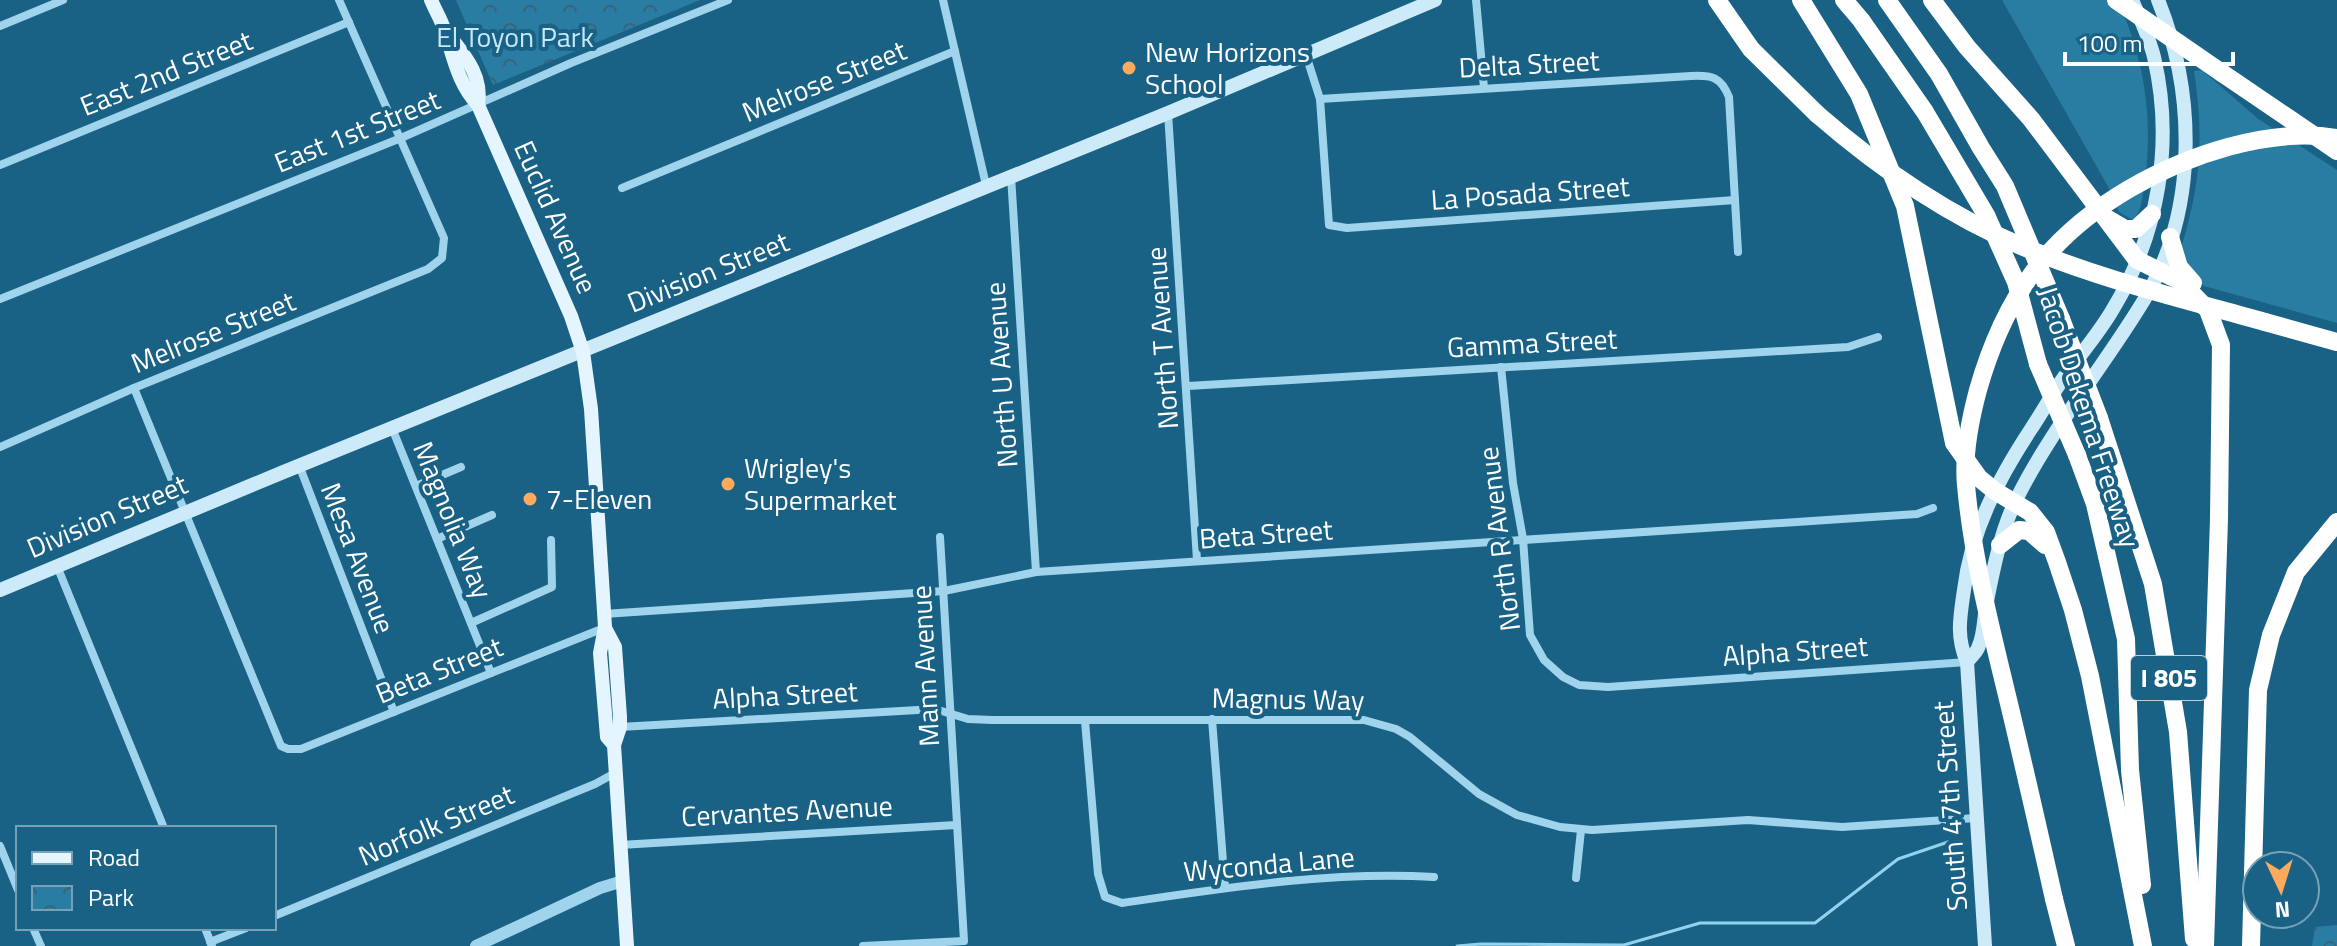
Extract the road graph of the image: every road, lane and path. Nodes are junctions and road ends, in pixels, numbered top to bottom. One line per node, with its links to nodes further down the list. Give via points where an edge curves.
1 (63, 0): 17 (street)
2 (339, 0): 16 (street)
3 (431, 0): 22 (main road, Euclid Avenue, via 478,80)
4 (728, 0): 22 (street, East 1st Street)
5 (943, 0): 18 (street)
6 (1435, 0): 19 (main road, Division Street)
7 (1476, 0): 20 (street)
8 (1717, 0): 41 (highway, bridge, via 1751,49 1817,114 1908,186 2019,245 2110,278)
9 (1801, 0): 51 (highway, via 1859,94 1905,206 1949,431 1979,478)
10 (1844, 0): 99 (highway, Jacob Dekema Freeway / I 805, bridge, via 1925,112 1986,215 2016,282 2038,364 2095,504 2126,639 2130,770)
11 (1887, 0): 100 (highway, Jacob Dekema Freeway / I 805, bridge, via 1939,74 2005,186 2099,418 2153,584 2178,732)
12 (1932, 0): 33 (highway)
13 (2116, 0): 26 (highway, bridge)
14 (2132, 0): 32 (main road, South 47th Street, via 2154,56 2160,93 2163,162)
15 (2158, 0): 34 (main road, South 47th Street, via 2183,91 2185,161)
16 (349, 22): 24 (street); 27 (street, East 2nd Street)
17 (0, 26)
18 (955, 51): 29 (street); 30 (street, Melrose Street)
19 (1306, 55): 21 (street); 23 (main road, Division Street)
20 (1484, 88): 21 (street, Delta Street); 31 (street, Delta Street, via 1714,78 1724,84 1729,97)
21 (1320, 99): 31 (street, La Posada Street, via 1329,225 1347,228)
22 (478, 105): 24 (street, East 1st Street); 42 (main road, Euclid Avenue)
23 (1168, 113): 28 (main road, Division Street); 44 (street, North T Avenue)
24 (401, 138): 38 (street, East 1st Street); 45 (street, Melrose Street, via 444,238 442,258 428,269)
25 (2337, 138): 98 (highway, bridge, via 2283,138 2216,150 2150,176 2100,206 2027,278 1986,363 1970,421 1965,482 1989,621)
26 (2337, 151)
27 (0, 165)
28 (1011, 176): 29 (main road, Division Street); 65 (street, North U Avenue)
29 (986, 185): 42 (main road, Division Street)
30 (622, 188)
31 (1735, 200): 35 (street)
32 (2152, 214): 33 (highway, via 2136,229 2125,229); 36 (main road, South 47th Street)
33 (2103, 216): 36 (highway)
34 (2170, 237): 37 (main road, South 47th Street); 39 (highway, via 2179,267)
35 (1738, 252)
36 (2137, 260): 37 (highway); 51 (main road, South 47th Street, via 2114,307 2060,383)
37 (2159, 270): 39 (highway, via 2180,281); 52 (main road, South 47th Street)
38 (0, 299)
39 (2208, 310): 101 (highway, via 2221,345 2222,371)
40 (1878, 337): 43 (street, Gamma Street, via 1848,347)
41 (2337, 342)
42 (583, 352): 46 (main road, Division Street); 68 (main road, Euclid Avenue)
43 (1501, 367): 44 (street, Gamma Street); 59 (street, North R Avenue)
44 (1188, 386): 62 (street, North T Avenue)
45 (134, 388): 47 (street, Melrose Street); 54 (street)
46 (392, 428): 48 (main road, Division Street); 50 (street, Magnolia Way)
47 (0, 447)
48 (299, 465): 54 (main road, Division Street); 73 (street, Mesa Avenue)
49 (461, 467): 50 (street)
50 (416, 486): 58 (street, Magnolia Way)
51 (1995, 491): 52 (highway); 70 (main road, South 47th Street, via 1966,566 1959,645)
52 (2015, 503): 61 (main road, South 47th Street); 63 (highway, via 2046,532)
53 (1933, 508): 59 (street, Beta Street, via 1904,515)
54 (186, 512): 64 (main road, Division Street); 73 (street, Beta Street, via 281,746 301,749)
55 (492, 515): 58 (street)
56 (2337, 522): 102 (highway, via 2296,572 2271,635 2258,690)
57 (940, 537): 67 (street, Mann Avenue)
58 (437, 539): 69 (street, Magnolia Way)
59 (1523, 539): 62 (street, Beta Street); 72 (street, North R Avenue, via 1528,624 1539,654 1555,672 1579,685)
60 (551, 540): 69 (street, via 552,587)
61 (2000, 545): 63 (highway, via 2019,530 2029,531); 70 (main road, South 47th Street, via 1978,648)
62 (1197, 560): 65 (street, Beta Street)
63 (2057, 562): 99 (highway, via 2090,676)
64 (56, 565): 66 (main road, Division Street); 82 (street)
65 (1036, 572): 67 (street, Beta Street)
66 (0, 590)
67 (944, 591): 68 (street, Beta Street); 74 (street, Mann Avenue)
68 (604, 620): 71 (street, Beta Street); 77 (main road, via 615,647); 78 (main road, via 600,653 605,718 607,737)
69 (471, 623): 71 (street, Magnolia Way)
70 (1967, 662): 72 (street, Alpha Street); 80 (main road, South 47th Street)
71 (491, 673): 73 (street, Beta Street)
72 (1626, 686)
73 (394, 712)
74 (952, 714): 76 (street, Magnus Way, via 968,719); 77 (street, Alpha Street, via 935,709); 81 (street, Mann Avenue)
75 (1212, 719): 76 (street, Magnus Way); 83 (street, Magnus Way, via 1364,720 1396,729 1479,794 1517,815); 90 (street)
76 (1085, 721): 90 (street, Wyconda Lane, via 1098,874 1105,897 1122,903)
77 (620, 727): 78 (main road)
78 (614, 745): 79 (main road)
79 (615, 773): 84 (main road); 91 (street, Norfolk Street)
80 (1976, 818): 83 (street, Magnus Way, via 1842,827 1748,820); 97 (main road, South 47th Street)
81 (956, 825): 84 (street, Cervantes Avenue); 96 (street, Mann Avenue, via 964,941)
82 (163, 826)
83 (1581, 830): 87 (street)
84 (620, 845): 88 (main road)
85 (0, 846): 89 (street)
86 (1434, 877): 90 (street, Wyconda Lane)
87 (1576, 878)
88 (623, 881): 94 (street); 95 (main road)
89 (16, 885)
90 (1225, 887)
91 (276, 915)
92 (242, 930): 93 (street)
93 (211, 944)
94 (476, 946)
95 (627, 946)
96 (863, 946)
97 (1985, 946)
98 (2066, 946)
99 (2145, 946)
100 (2194, 946)
101 (2205, 946)
102 (2251, 946)

